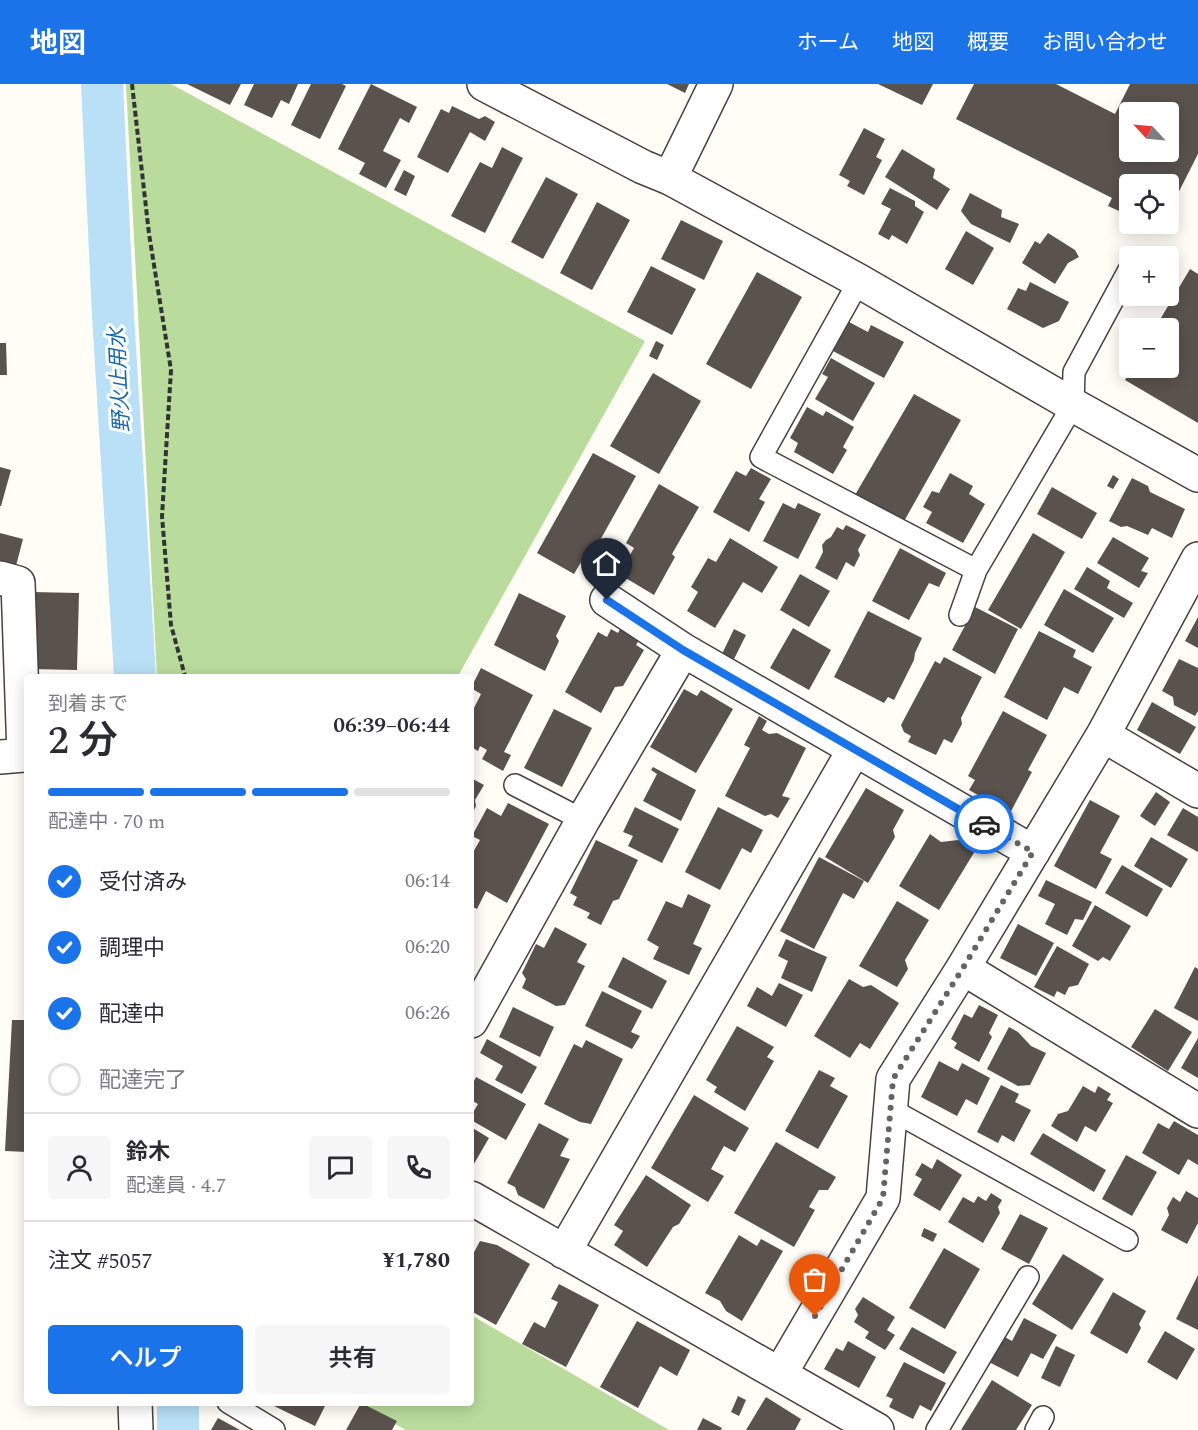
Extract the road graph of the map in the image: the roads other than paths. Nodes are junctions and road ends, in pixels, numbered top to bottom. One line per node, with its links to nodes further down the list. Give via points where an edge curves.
1 (484, 84): 3 (street)
2 (716, 84): 3 (street)
3 (670, 178): 4 (street)
4 (859, 281): 6 (street); 9 (lane, via 761,457)
5 (1119, 289): 6 (lane, via 1074,372)
6 (1073, 405): 7 (street); 9 (lane)
7 (1198, 475)
8 (1198, 559): 14 (street)
9 (976, 570): 12 (lane)
10 (0, 578): 16 (street, via 18,583 24,755)
11 (607, 600): 13 (street)
12 (960, 615)
13 (683, 650): 15 (street); 19 (street)
14 (1103, 735): 18 (street); 20 (street)
15 (854, 750): 20 (street); 27 (street)
16 (0, 757)
17 (515, 785): 19 (lane)
18 (1198, 791)
19 (583, 820): 22 (street)
20 (1033, 852): 21 (street)
21 (963, 968): 23 (street, via 893,1079); 24 (street)
22 (474, 1016)
23 (890, 1109): 26 (lane); 29 (street, via 883,1198)
24 (1198, 1111)
25 (474, 1200): 27 (street)
26 (1127, 1239)
27 (564, 1252): 29 (street)
28 (1028, 1277): 35 (lane)
29 (780, 1374): 34 (street)
30 (135, 1406): 32 (street)
31 (235, 1406): 33 (lane)
32 (136, 1430)
33 (274, 1430)
34 (877, 1430)
35 (937, 1430)

